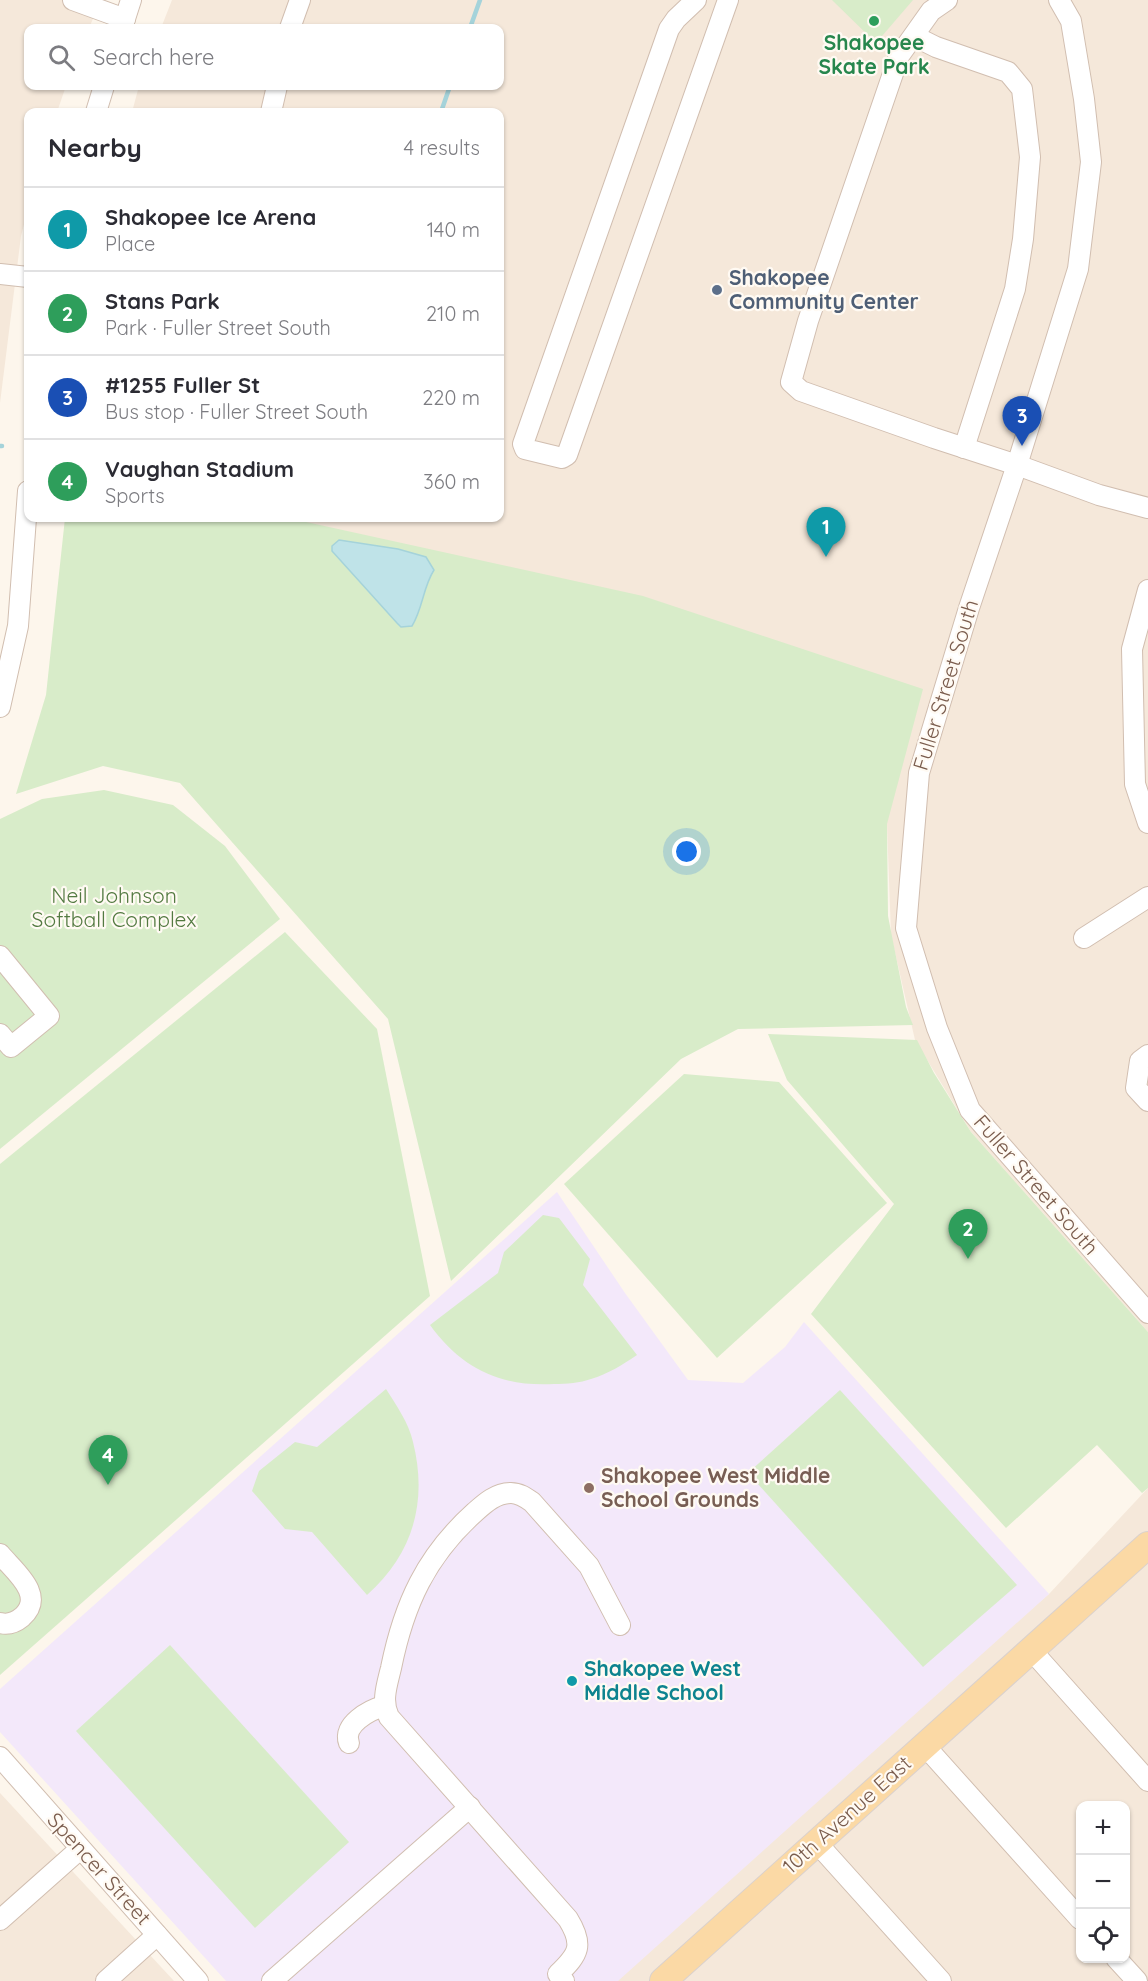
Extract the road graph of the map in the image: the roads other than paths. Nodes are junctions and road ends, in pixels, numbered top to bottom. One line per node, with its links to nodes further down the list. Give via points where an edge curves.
1 (73, 0): 8 (street)
2 (131, 0): 8 (street)
3 (300, 0): 9 (street)
4 (696, 0): 5 (street, via 669,29 523,444 525,449 562,458 567,455)
5 (728, 0)
6 (947, 0): 10 (street, via 931,11)
7 (1059, 0): 18 (street, Fuller Street South, via 1071,21 1091,162 1078,269)
8 (123, 24)
9 (291, 24)
10 (914, 36): 17 (street, via 1008,72 1022,89 1030,157 1016,289); 17 (street, via 899,56 808,321 791,382 801,391)
11 (103, 90): 13 (street)
12 (276, 90): 14 (street)
13 (97, 108)
14 (272, 108)
15 (0, 274): 16 (street)
16 (24, 277)
17 (964, 448): 18 (street)
18 (1017, 465): 19 (street); 31 (street, Fuller Street South, via 919,773 906,928 937,1028 970,1110)
19 (1148, 508)
20 (24, 519): 22 (street)
21 (1148, 590): 24 (street, via 1132,649 1136,784)
22 (9, 626): 23 (street)
23 (0, 707)
24 (1148, 823)
25 (1148, 897): 26 (street)
26 (1084, 938)
27 (0, 956): 28 (street, via 49,1016 11,1047)
28 (0, 1034)
29 (1148, 1055): 30 (street, via 1140,1061 1137,1088)
30 (1148, 1101)
31 (1148, 1313)
32 (1148, 1545): 36 (main road, 10th Avenue East)
33 (0, 1554): 34 (street, via 32,1595 28,1611 17,1621)
34 (0, 1623)
35 (620, 1625): 37 (street, via 589,1566 532,1502 521,1495 498,1495 471,1516 432,1559 405,1614)
36 (1032, 1651): 39 (main road, 10th Avenue East); 41 (street)
37 (384, 1706): 38 (street, via 370,1710 348,1730); 42 (street, via 389,1717)
38 (349, 1743)
39 (925, 1746): 43 (main road, 10th Avenue East); 45 (street)
40 (0, 1757): 44 (street, Spencer Street)
41 (1148, 1781)
42 (470, 1807): 51 (street); 52 (street, via 575,1930 579,1947 558,1974)
43 (816, 1842): 53 (main road, 10th Avenue East); 54 (street)
44 (80, 1849): 46 (street); 47 (street, Spencer Street)
45 (1076, 1915)
46 (0, 1920)
47 (157, 1935): 49 (street); 50 (street, Spencer Street)
48 (1120, 1963): 55 (street)
49 (106, 1981)
50 (198, 1981)
51 (272, 1981)
52 (564, 1981)
53 (663, 1981)
54 (941, 1981)
55 (1137, 1981)

